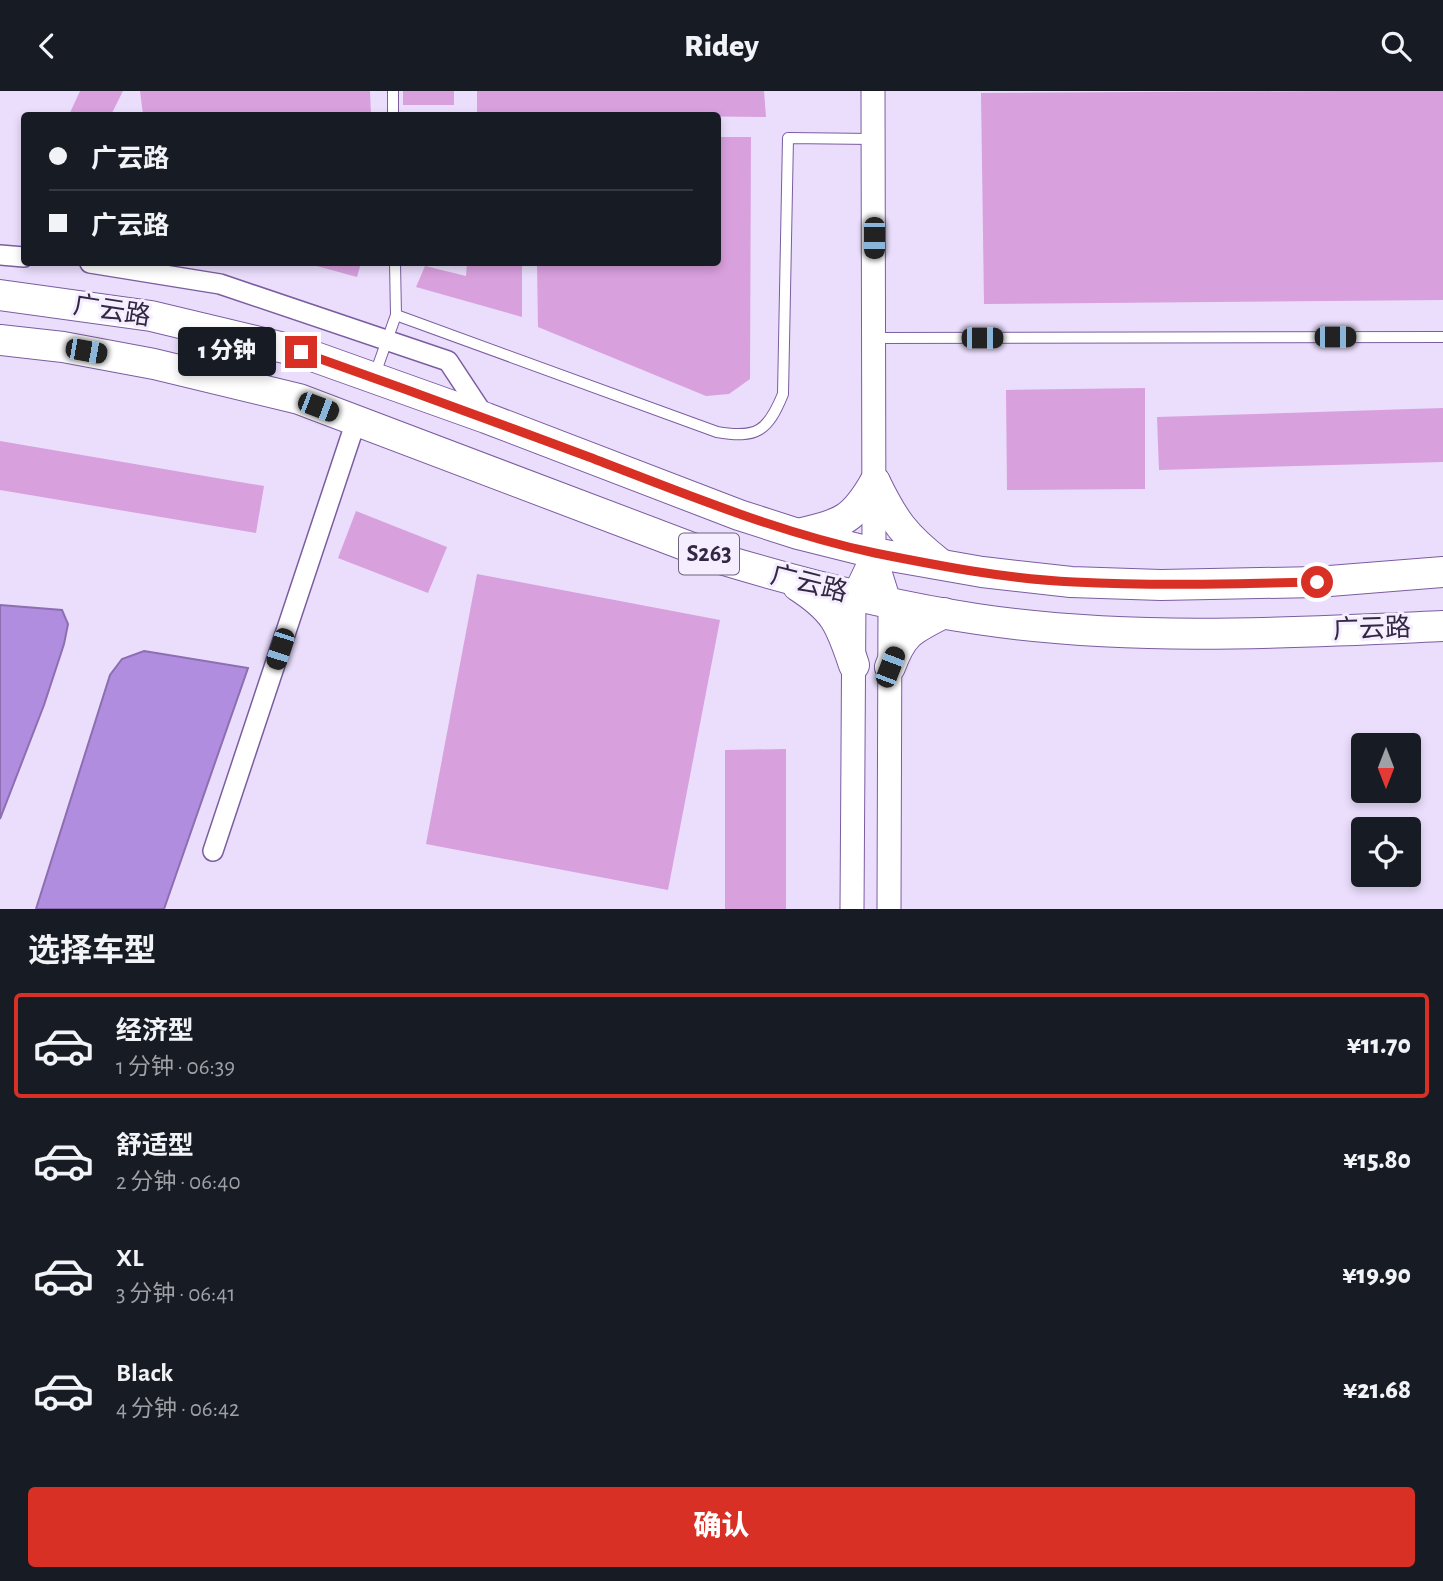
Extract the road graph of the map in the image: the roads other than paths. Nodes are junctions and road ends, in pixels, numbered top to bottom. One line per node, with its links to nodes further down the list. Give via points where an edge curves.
1 (393, 91): 3 (lane)
2 (873, 91): 4 (street)
3 (393, 112)
4 (873, 139): 10 (lane, via 788,138 783,394 773,418 759,431 739,436 717,432); 12 (street)
5 (0, 255): 6 (street)
6 (21, 257)
7 (109, 266): 13 (street, via 220,284)
8 (396, 266): 10 (lane)
9 (0, 295): 15 (main road, 广云路 / S263, via 151,316 301,352)
10 (396, 315): 13 (lane)
11 (1443, 337): 12 (lane)
12 (874, 338): 18 (street)
13 (387, 339): 15 (lane); 16 (street, via 448,361)
14 (0, 340): 17 (main road, 广云路 / S263, via 154,364 299,399)
15 (373, 378): 16 (main road, 广云路 / S263)
16 (486, 418): 19 (main road, 广云路 / S263)
17 (356, 421): 23 (main road, 广云路 / S263, via 724,560); 30 (street)
18 (875, 482): 19 (main road, via 861,507 838,524); 20 (street); 21 (main road, via 892,518)
19 (798, 534): 20 (main road, 广云路 / S263)
20 (874, 553): 21 (main road, 广云路 / S263); 24 (street); 25 (street)
21 (941, 565): 22 (main road, 广云路 / S263, via 1071,582 1161,585 1317,582)
22 (1443, 572)
23 (789, 580): 24 (main road, 广云路 / S263); 28 (main road, via 818,599 841,625)
24 (854, 595): 25 (main road, 广云路 / S263); 28 (street)
25 (890, 604): 26 (main road, 广云路 / S263); 29 (street)
26 (944, 613): 27 (main road, 广云路 / S263, via 1064,628 1157,633); 29 (main road, via 899,642)
27 (1443, 626)
28 (854, 665): 31 (street)
29 (890, 667): 32 (street)
30 (213, 851)
31 (852, 909)
32 (889, 909)

